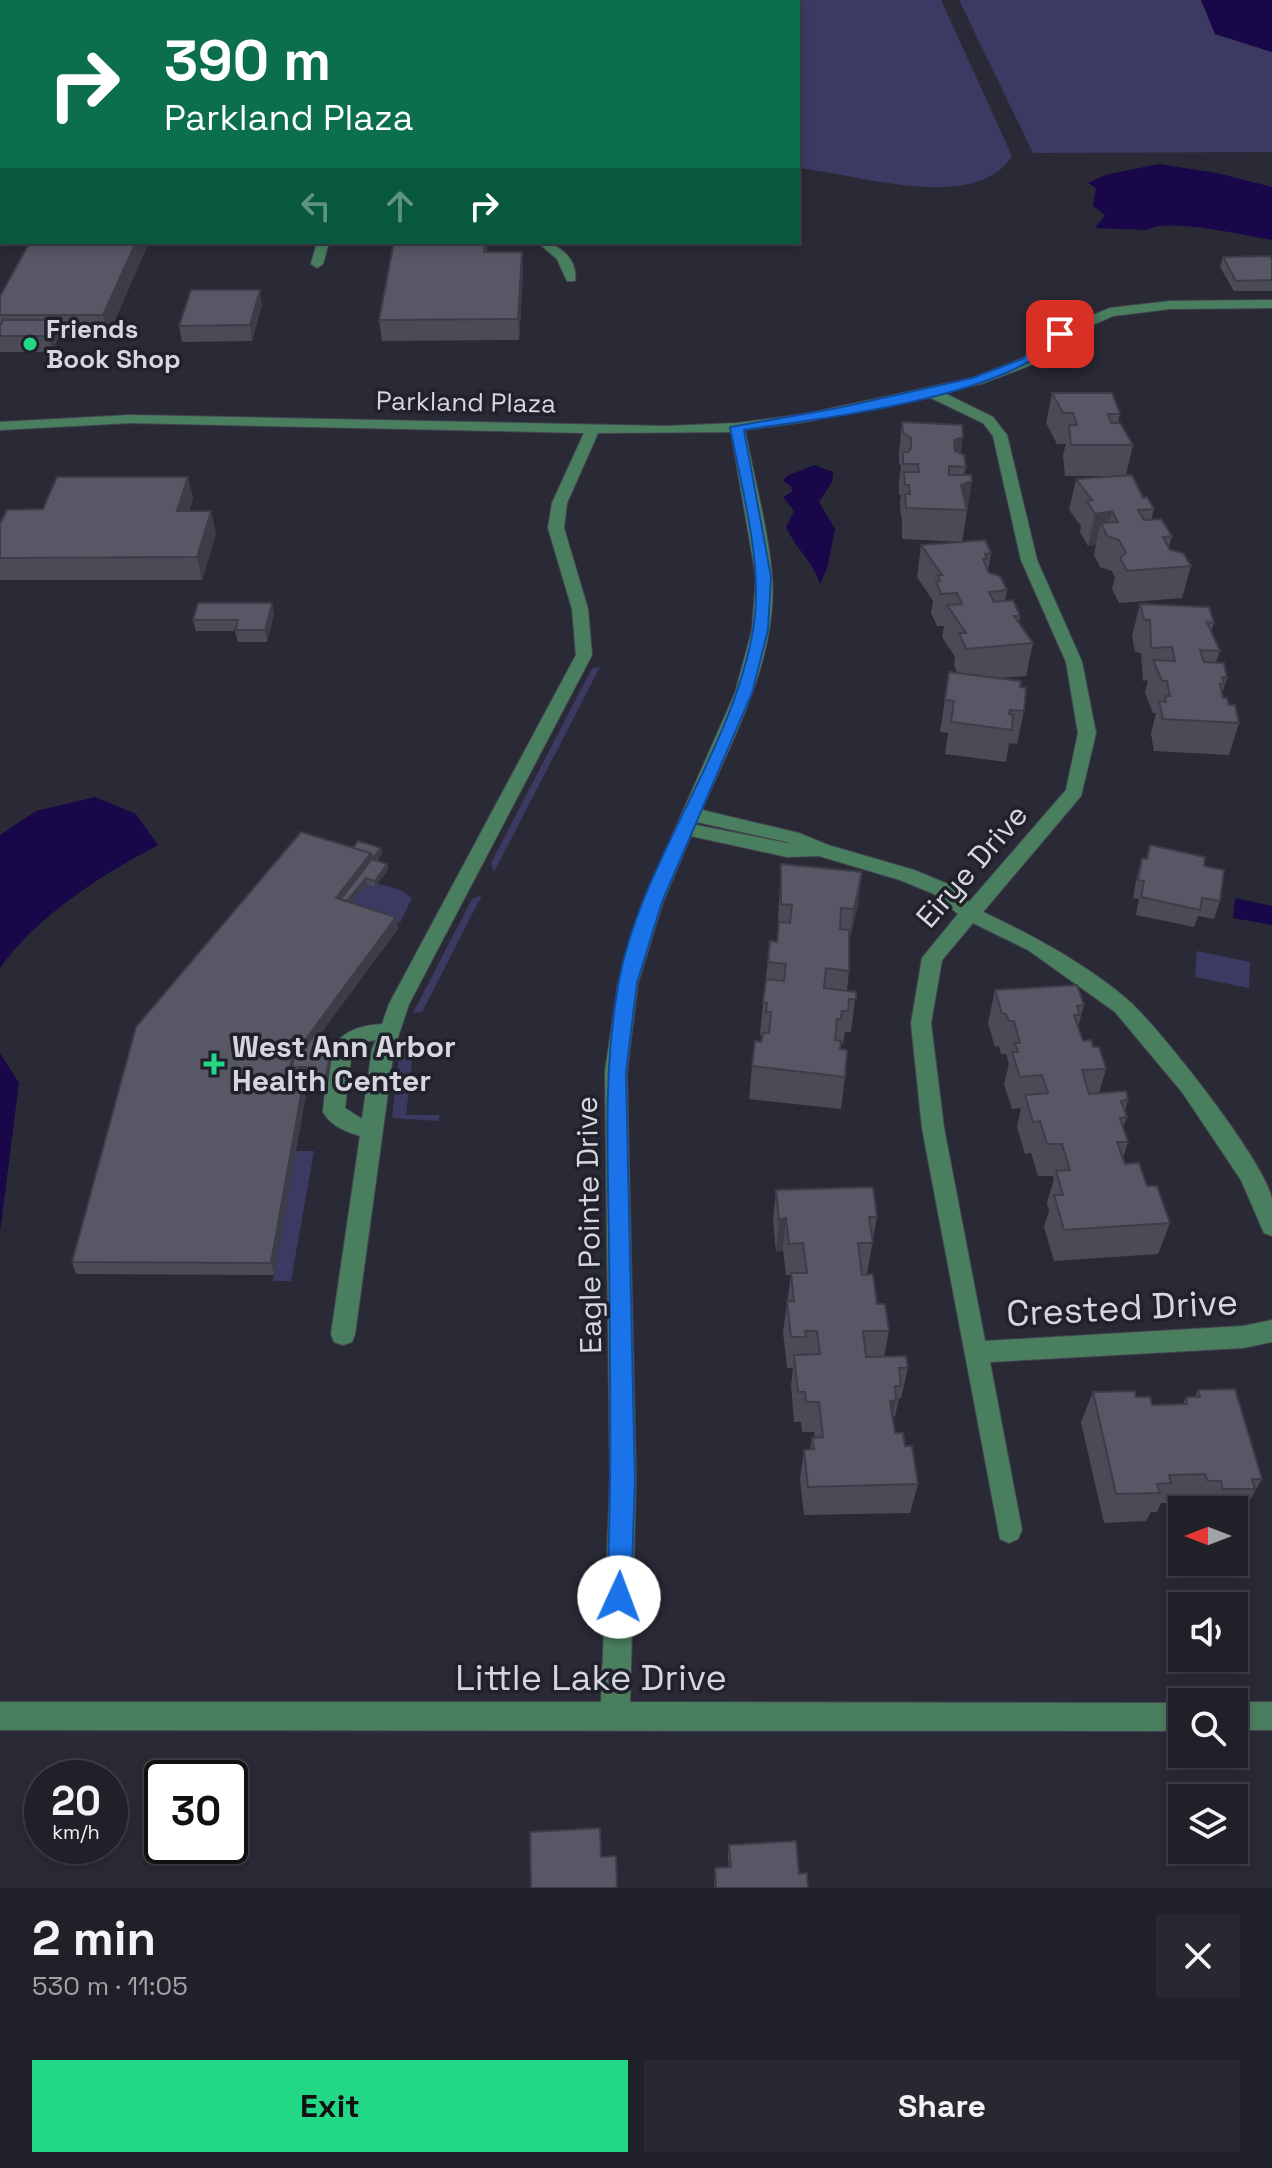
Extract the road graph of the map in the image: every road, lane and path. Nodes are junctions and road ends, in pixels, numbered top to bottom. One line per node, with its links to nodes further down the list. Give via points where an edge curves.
1 (322, 244): 3 (street)
2 (549, 245): 4 (street, via 568,265)
3 (317, 264)
4 (571, 278)
5 (1272, 304): 6 (street, Parkland Plaza, via 1170,305 1110,312 1060,334 1026,362 976,381)
6 (928, 391): 8 (street, Parkland Plaza); 11 (street, Eirye Drive, via 988,420 1000,435 1029,560 1074,662 1087,733 1075,792)
7 (0, 426): 9 (street, Parkland Plaza, via 130,419)
8 (737, 427): 9 (street, Parkland Plaza); 10 (street, Eagle Pointe Drive, via 764,577 760,630 744,693)
9 (592, 429): 12 (street, via 555,526 584,622 580,667)
10 (689, 822): 11 (street, via 787,851 821,850 941,889); 19 (street, Eagle Pointe Drive, via 653,902 628,983 616,1072 623,1480)
11 (971, 914): 14 (street, via 1035,945 1122,1007 1190,1086 1251,1176); 17 (street, Eirye Drive, via 932,958 921,1023 933,1128)
12 (389, 1031): 13 (street); 13 (street, via 358,1035 342,1049 334,1112)
13 (372, 1130): 16 (street)
14 (1272, 1226)
15 (1272, 1331): 17 (street, Crested Drive)
16 (343, 1334)
17 (976, 1352): 18 (street, Eirye Drive)
18 (1009, 1530)
19 (615, 1715): 20 (street, Little Lake Drive); 23 (street, Little Lake Drive)
20 (0, 1716)
21 (1248, 1716): 22 (street)
22 (1272, 1716)
23 (1168, 1717)

